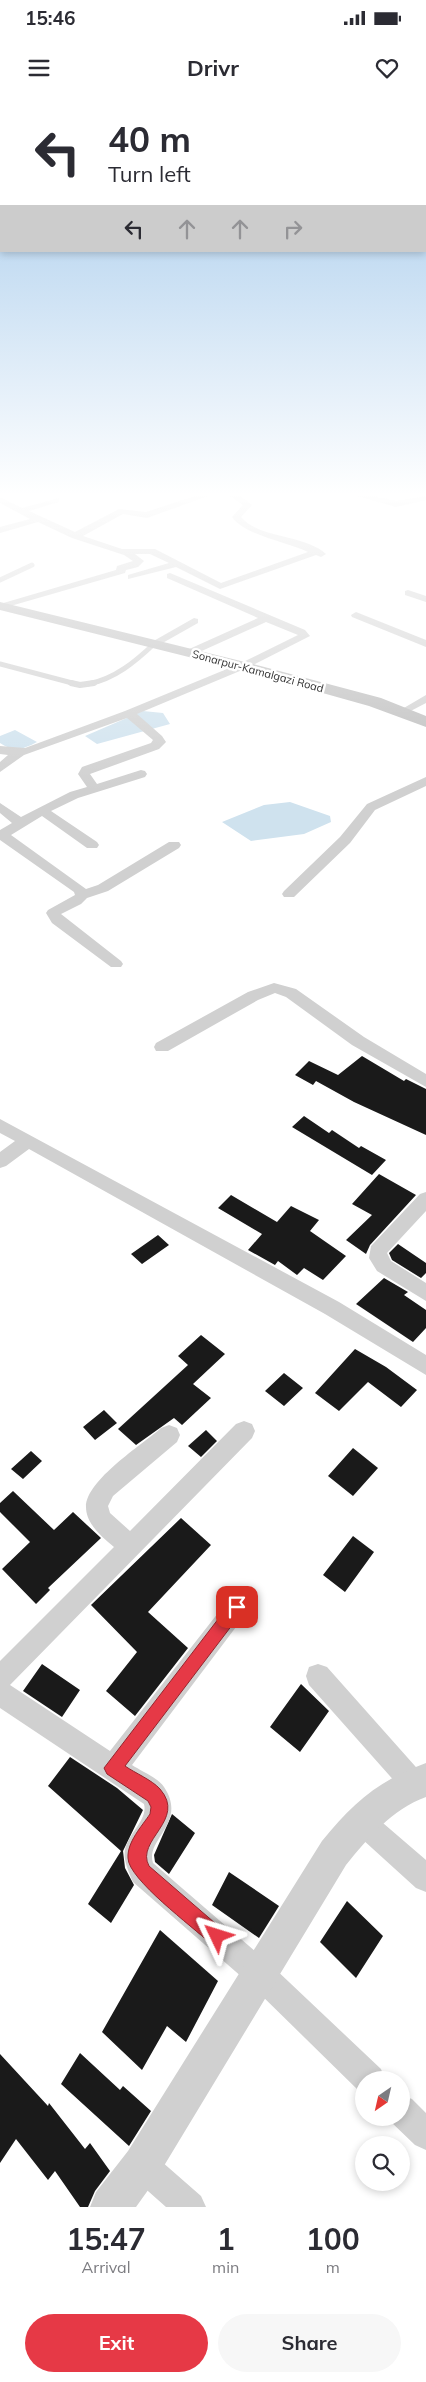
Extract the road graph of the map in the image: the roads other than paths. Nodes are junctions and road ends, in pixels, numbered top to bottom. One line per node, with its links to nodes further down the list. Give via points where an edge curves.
1 (44, 594): 5 (street)
2 (212, 594): 7 (street)
3 (412, 594): 4 (street)
4 (426, 599)
5 (1, 607): 9 (main road, Sonarpur-Kamalgazi Road)
6 (356, 615): 10 (street)
7 (266, 618): 11 (street); 13 (street, via 305,636)
8 (194, 621): 9 (street)
9 (155, 643): 11 (main road, Sonarpur-Kamalgazi Road); 12 (lane, via 143,655 92,685 80,685)
10 (426, 644)
11 (190, 652): 13 (main road, Sonarpur-Kamalgazi Road)
12 (0, 664)
13 (243, 666): 15 (main road, Sonarpur-Kamalgazi Road); 16 (street)
14 (426, 698): 15 (street)
15 (403, 712): 17 (main road, Sonarpur-Kamalgazi Road)
16 (129, 713): 19 (street); 23 (street, via 160,742 86,770 84,774)
17 (426, 722)
18 (0, 750): 19 (street)
19 (19, 753): 20 (street)
20 (0, 768)
21 (141, 774): 23 (street)
22 (426, 781): 30 (street, via 371,807 345,840)
23 (94, 788): 25 (street)
24 (0, 807): 26 (street)
25 (42, 810): 26 (street); 28 (street)
26 (21, 823): 27 (street)
27 (1, 835): 31 (street, via 70,881)
28 (92, 844)
29 (174, 845): 31 (street, via 103,888)
30 (290, 894)
31 (82, 895): 32 (street, via 79,900 53,913 57,920)
32 (116, 964)
33 (162, 1047): 34 (street, via 253,996 274,988 291,993 358,1041)
34 (426, 1081)
35 (0, 1126): 36 (street)
36 (28, 1141): 37 (street); 40 (street, via 332,1308)
37 (0, 1161)
38 (426, 1199): 39 (street, via 378,1251 378,1258 384,1266)
39 (426, 1293)
40 (426, 1366)
41 (244, 1431): 43 (street)
42 (169, 1435): 43 (street, via 96,1499 96,1511 105,1524)
43 (131, 1546): 46 (street)
44 (237, 1607): 48 (street)
45 (318, 1676): 49 (street)
46 (0, 1678)
47 (0, 1693): 48 (street)
48 (113, 1768): 52 (street, via 154,1795 160,1806 158,1816 137,1850 136,1860 143,1872)
49 (420, 1782): 50 (street)
50 (360, 1820): 51 (street); 52 (street, via 334,1853)
51 (426, 1878)
52 (261, 1975): 53 (street); 56 (street)
53 (361, 2071)
54 (410, 2119): 55 (street)
55 (426, 2134)
56 (142, 2165): 57 (street); 58 (street)
57 (111, 2207)
58 (190, 2207)

